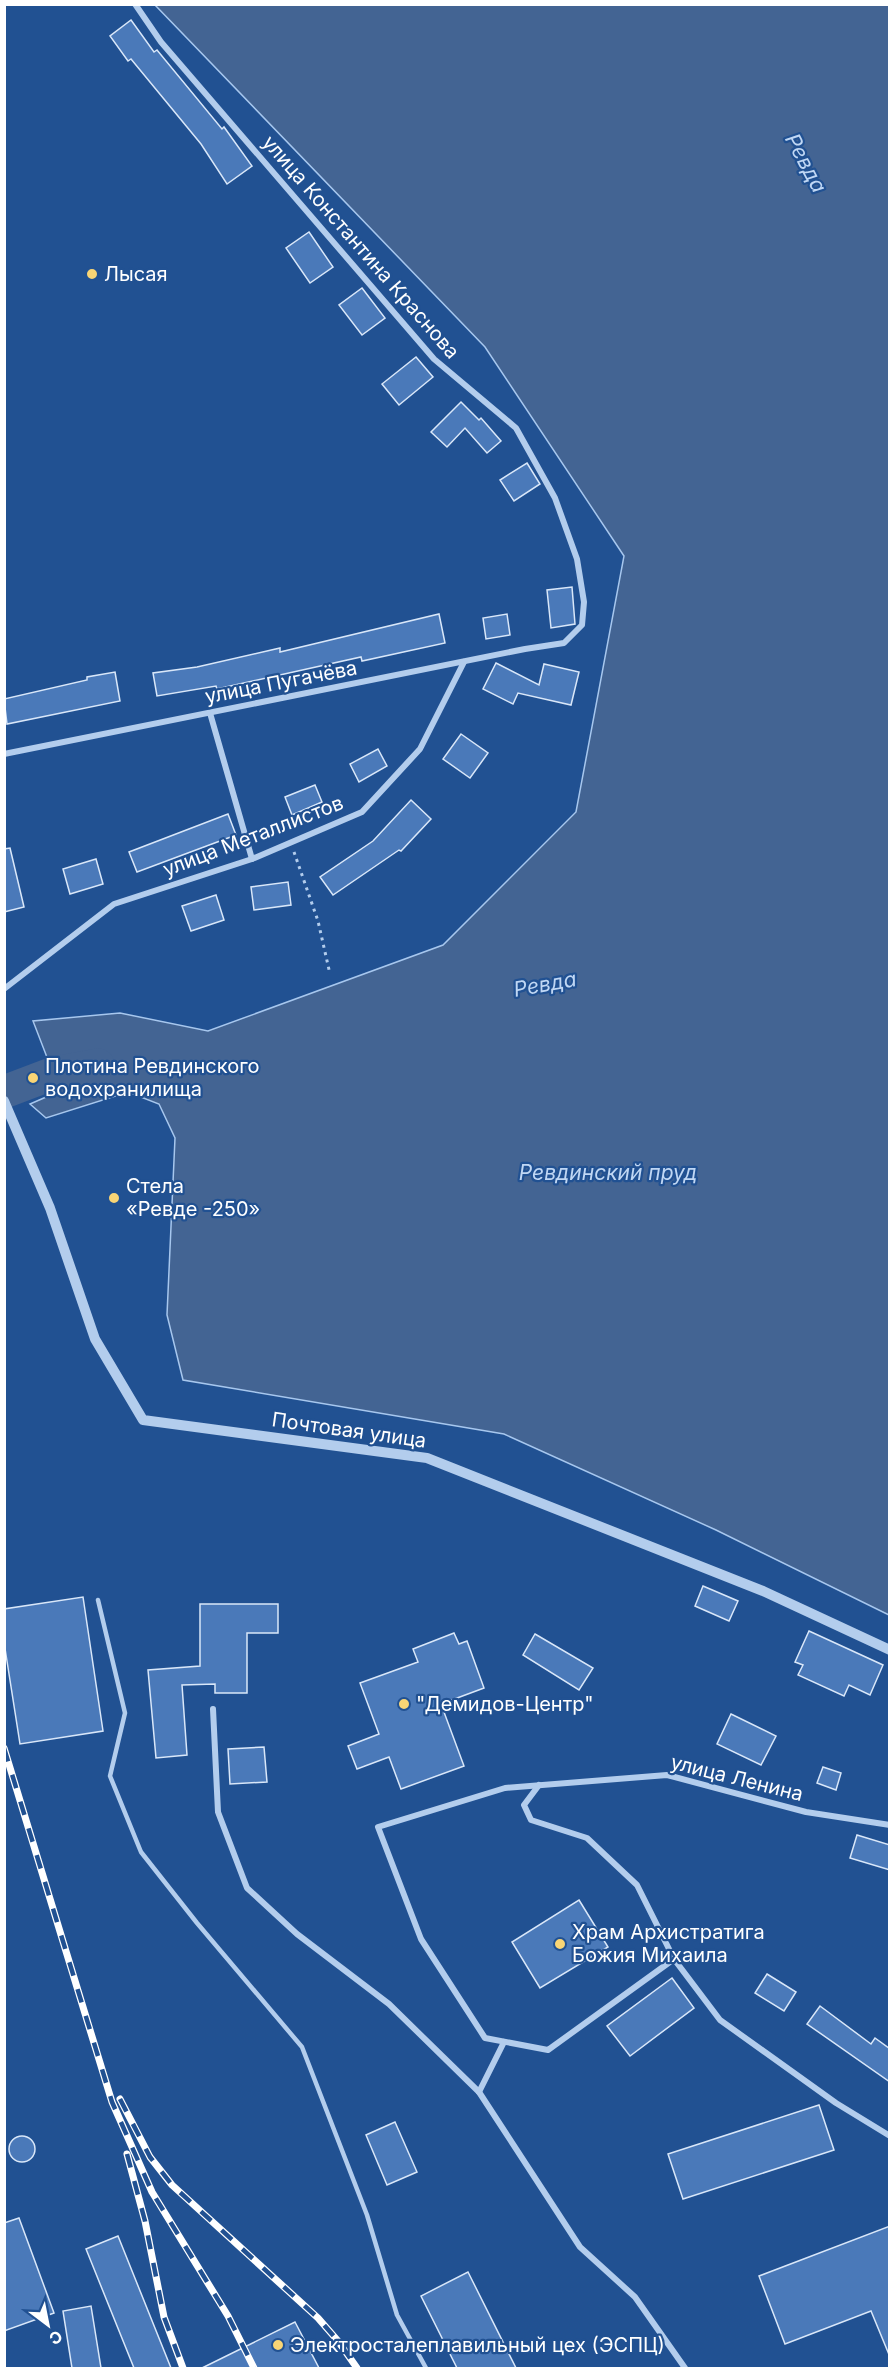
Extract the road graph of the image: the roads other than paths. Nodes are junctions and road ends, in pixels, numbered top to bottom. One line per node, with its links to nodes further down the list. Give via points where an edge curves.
1 (135, 4): 2 (street, улица Константина Краснова, via 161,42 434,359 516,428 555,498 577,559 584,602 582,625)
2 (564, 643): 3 (street, улица Пугачёва)
3 (464, 662): 4 (street, улица Пугачёва); 6 (street, улица Металлистов, via 420,749 362,812)
4 (210, 713): 5 (street, улица Пугачёва); 6 (street)
5 (4, 754)
6 (252, 859): 7 (street, улица Металлистов, via 114,904)
7 (4, 990)
8 (4, 1101): 10 (street, Почтовая улица, via 50,1208 95,1339 143,1420 427,1458 763,1591)
9 (98, 1600): 18 (lane, via 125,1713 110,1776 141,1852 302,2047 367,2215 397,2315)
10 (890, 1650)
11 (213, 1709): 16 (street, via 219,1812 248,1888 297,1934 388,2004)
12 (539, 1785): 13 (street, улица Ленина, via 667,1775 806,1812); 14 (street, via 524,1805 531,1820 587,1838 637,1885); 15 (street, улица Ленина, via 505,1788 378,1827 421,1940 485,2038)
13 (890, 1825)
14 (674, 1959): 15 (street, via 548,2050); 17 (street, via 720,2020 836,2103)
15 (504, 2042): 16 (street)
16 (478, 2092): 19 (street, via 580,2247 635,2297)
17 (890, 2136)
18 (426, 2368)
19 (686, 2368)

